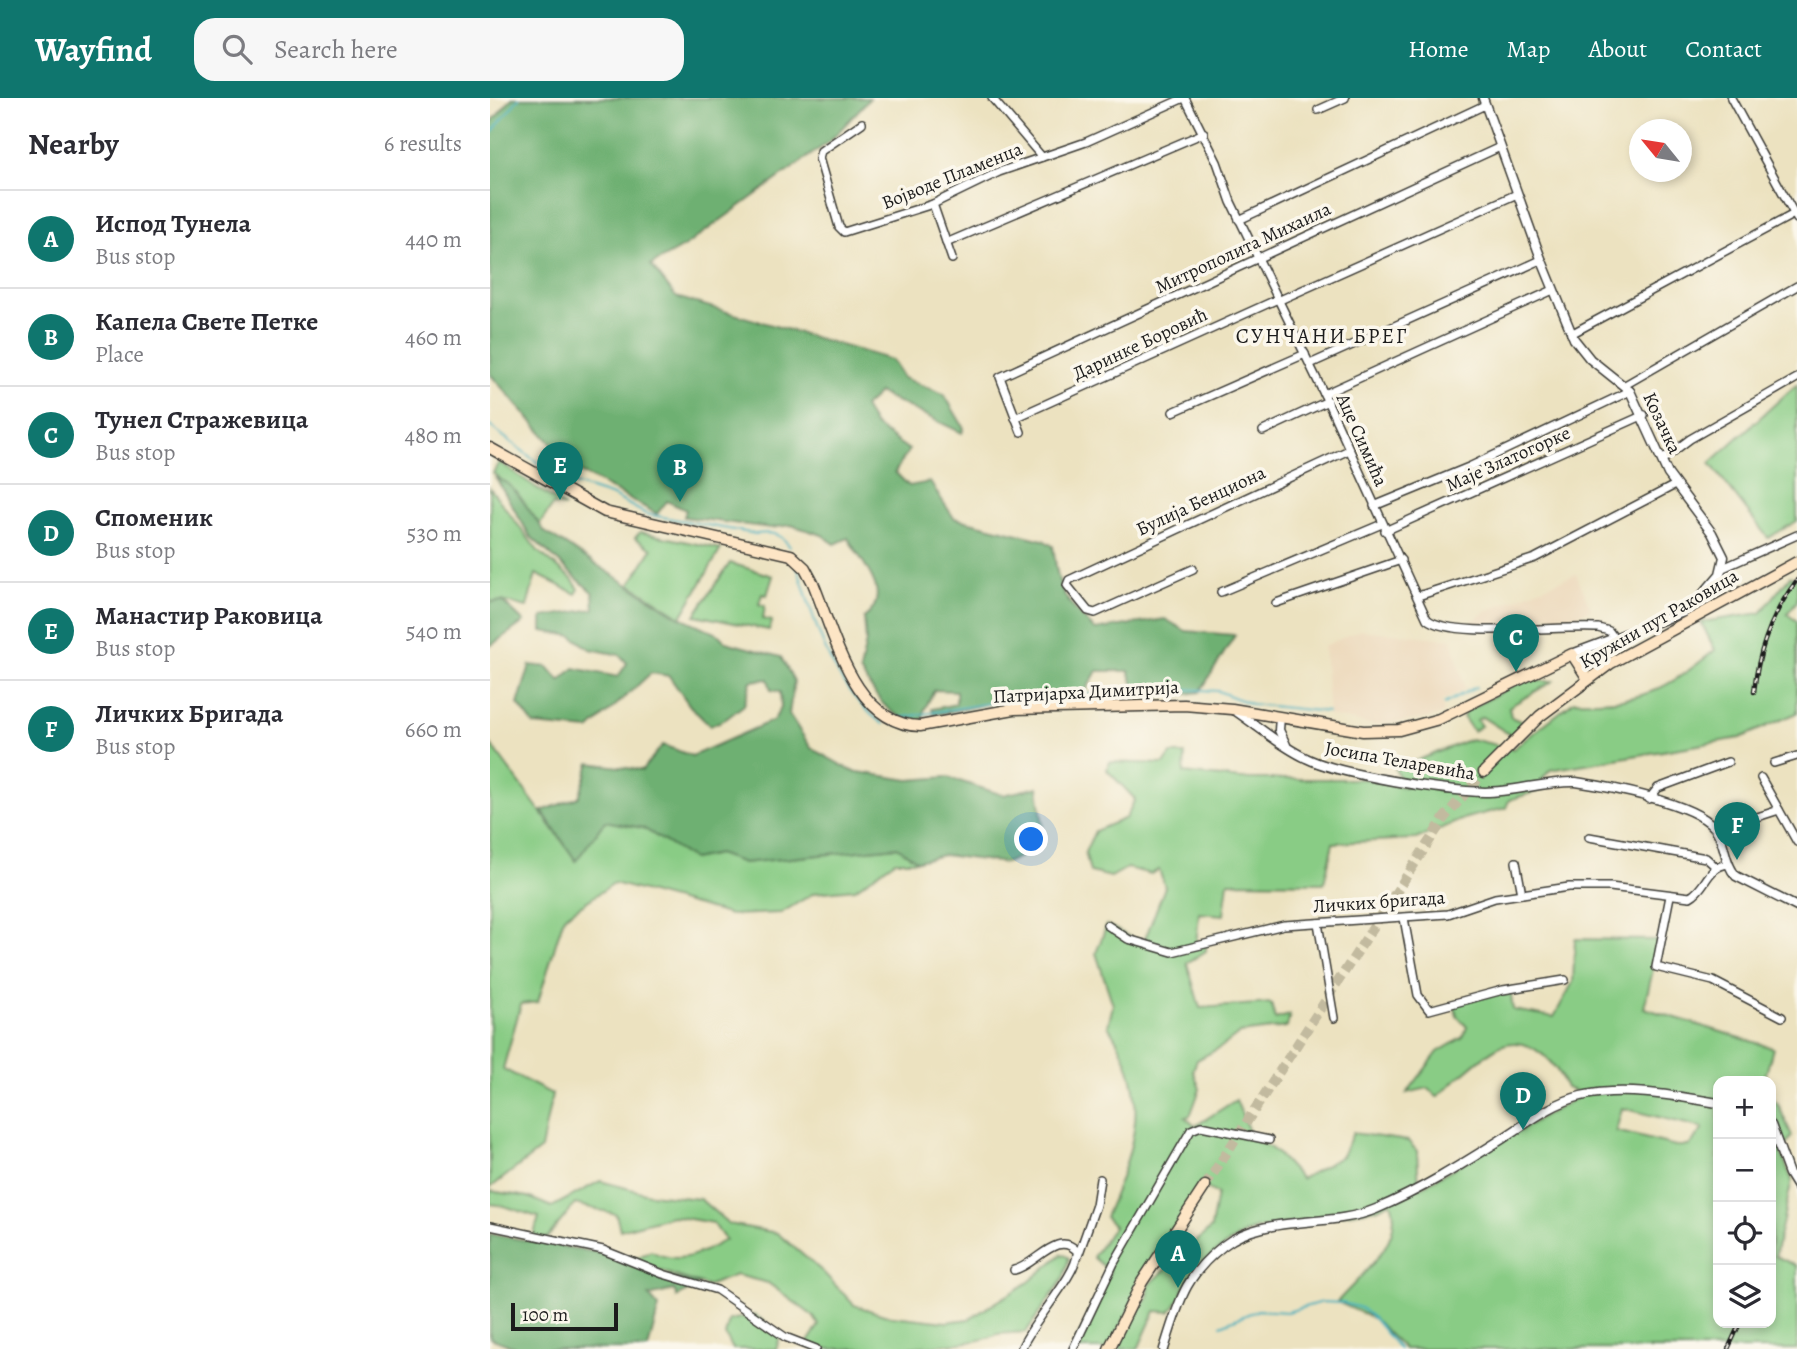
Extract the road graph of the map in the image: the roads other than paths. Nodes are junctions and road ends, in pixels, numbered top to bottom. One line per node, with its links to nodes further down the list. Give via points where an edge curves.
1 (992, 98): 10 (street, Војводе Пламенца)
2 (1184, 98): 8 (street, Аце Симића); 10 (street, Војводе Пламенца)
3 (1345, 98): 6 (street)
4 (1731, 98): 13 (street)
5 (1484, 102): 9 (street, Козачка); 14 (street)
6 (1318, 110)
7 (862, 123): 12 (street, Војводе Пламенца, via 821,151 819,158 841,230 848,232)
8 (1204, 133): 14 (street, Аце Симића); 15 (street)
9 (1500, 147): 11 (street, Козачка); 16 (street, Митрополита Михаила)
10 (1042, 158): 12 (street, Војводе Пламенца, via 999,172)
11 (1517, 194): 18 (street, Козачка); 21 (street, Даринке Боровић)
12 (933, 204): 15 (street)
13 (1795, 217): 22 (street)
14 (1239, 220): 16 (street, Аце Симића)
15 (946, 243): 17 (street)
16 (1260, 257): 21 (street, Аце Симића); 30 (street, Митрополита Михаила, via 1000,377)
17 (952, 259)
18 (1541, 260): 20 (street, Козачка); 24 (street)
19 (1797, 286): 26 (street)
20 (1553, 290): 22 (street, Козачка); 27 (street)
21 (1279, 300): 23 (street, Аце Симића); 30 (street, Даринке Боровић)
22 (1572, 334): 26 (street, Козачка, via 1590,359)
23 (1305, 354): 24 (street, Аце Симића); 28 (street)
24 (1310, 364): 27 (street, Аце Симића)
25 (1797, 378): 35 (street)
26 (1628, 388): 29 (street, Козачка); 37 (street, via 1469,467)
27 (1326, 397): 32 (street); 34 (street, Аце Симића)
28 (1173, 412)
29 (1644, 415): 35 (street, Козачка); 38 (street, Маје Златогорке)
30 (1015, 418): 31 (street)
31 (1021, 432)
32 (1263, 432)
33 (490, 448): 50 (main road, Патријарха Димитрија, via 605,512 791,555 808,574 860,691 882,714 904,725 1030,708 1184,705)
34 (1349, 450): 37 (street, Аце Симића); 43 (street, Булија Бенциона, via 1068,582 1069,590 1087,611 1095,613)
35 (1662, 460): 36 (street, Козачка)
36 (1675, 485): 42 (street, Козачка, via 1717,542); 45 (street, via 1535,558)
37 (1374, 506): 38 (street, Аце Симића)
38 (1384, 528): 40 (street, Аце Симића); 44 (street, Маје Златогорке)
39 (1797, 535): 42 (street)
40 (1401, 560): 45 (street, Аце Симића); 46 (street)
41 (1797, 562): 49 (main road, Кружни пут Раковица)
42 (1723, 568): 47 (street, via 1689,610)
43 (1193, 569)
44 (1221, 592)
45 (1418, 596): 47 (street, Аце Симића, via 1427,619 1437,625 1471,629 1589,627 1606,629)
46 (1276, 603)
47 (1615, 639): 48 (street, Патријарха Димитрија)
48 (1572, 654): 49 (main road); 51 (main road, Патријарха Димитрија, via 1415,727 1363,731)
49 (1588, 679): 57 (main road, Кружни пут Раковица, via 1540,716)
50 (1232, 709): 51 (main road, Патријарха Димитрија); 52 (street, Јосипа Теларевића)
51 (1278, 717): 52 (street, via 1270,726); 53 (street, via 1279,733)
52 (1272, 737): 53 (street, Јосипа Теларевића)
53 (1288, 748): 59 (street, Јосипа Теларевића, via 1324,765 1442,788 1490,791 1567,782)
54 (1797, 756): 56 (street)
55 (1728, 762): 59 (street, via 1658,788)
56 (1774, 764)
57 (1484, 772)
58 (1761, 778): 60 (street)
59 (1649, 799): 61 (street, Јосипа Теларевића, via 1695,813)
60 (1779, 810): 61 (street); 63 (street)
61 (1717, 830): 65 (street)
62 (1589, 837): 66 (street, via 1706,858)
63 (1797, 842)
64 (1516, 863): 67 (street)
65 (1728, 863): 66 (street); 69 (street, via 1743,881)
66 (1716, 867): 68 (street, Личких бригада, via 1694,896)
67 (1522, 894): 68 (street, Личких бригада, via 1596,886); 70 (street, Личких бригада, via 1495,898 1452,914)
68 (1670, 895): 74 (street, via 1656,967 1713,981)
69 (1797, 907)
70 (1404, 918): 71 (street, Личких бригада); 73 (street, via 1418,995 1429,1010 1503,990)
71 (1318, 923): 72 (street, Личких бригада, via 1284,925 1172,952 1128,939); 75 (street)
72 (1107, 925)
73 (1565, 980)
74 (1782, 1017)
75 (1334, 1018)
76 (1713, 1102): 89 (street, via 1612,1092 1572,1098 1455,1169 1362,1214 1255,1229 1238,1236 1186,1284)
77 (1776, 1139): 81 (street)
78 (1269, 1140): 87 (street, via 1201,1126 1191,1130 1114,1263)
79 (1100, 1179): 83 (street)
80 (1205, 1186): 88 (main road, via 1142,1282)
81 (1797, 1186)
82 (490, 1226): 85 (street, via 603,1250 717,1290 777,1332)
83 (1078, 1256): 84 (street, via 1074,1247 1063,1242); 86 (street)
84 (1014, 1270)
85 (816, 1349)
86 (1021, 1349)
87 (1073, 1349)
88 (1110, 1349)
89 (1164, 1349)

